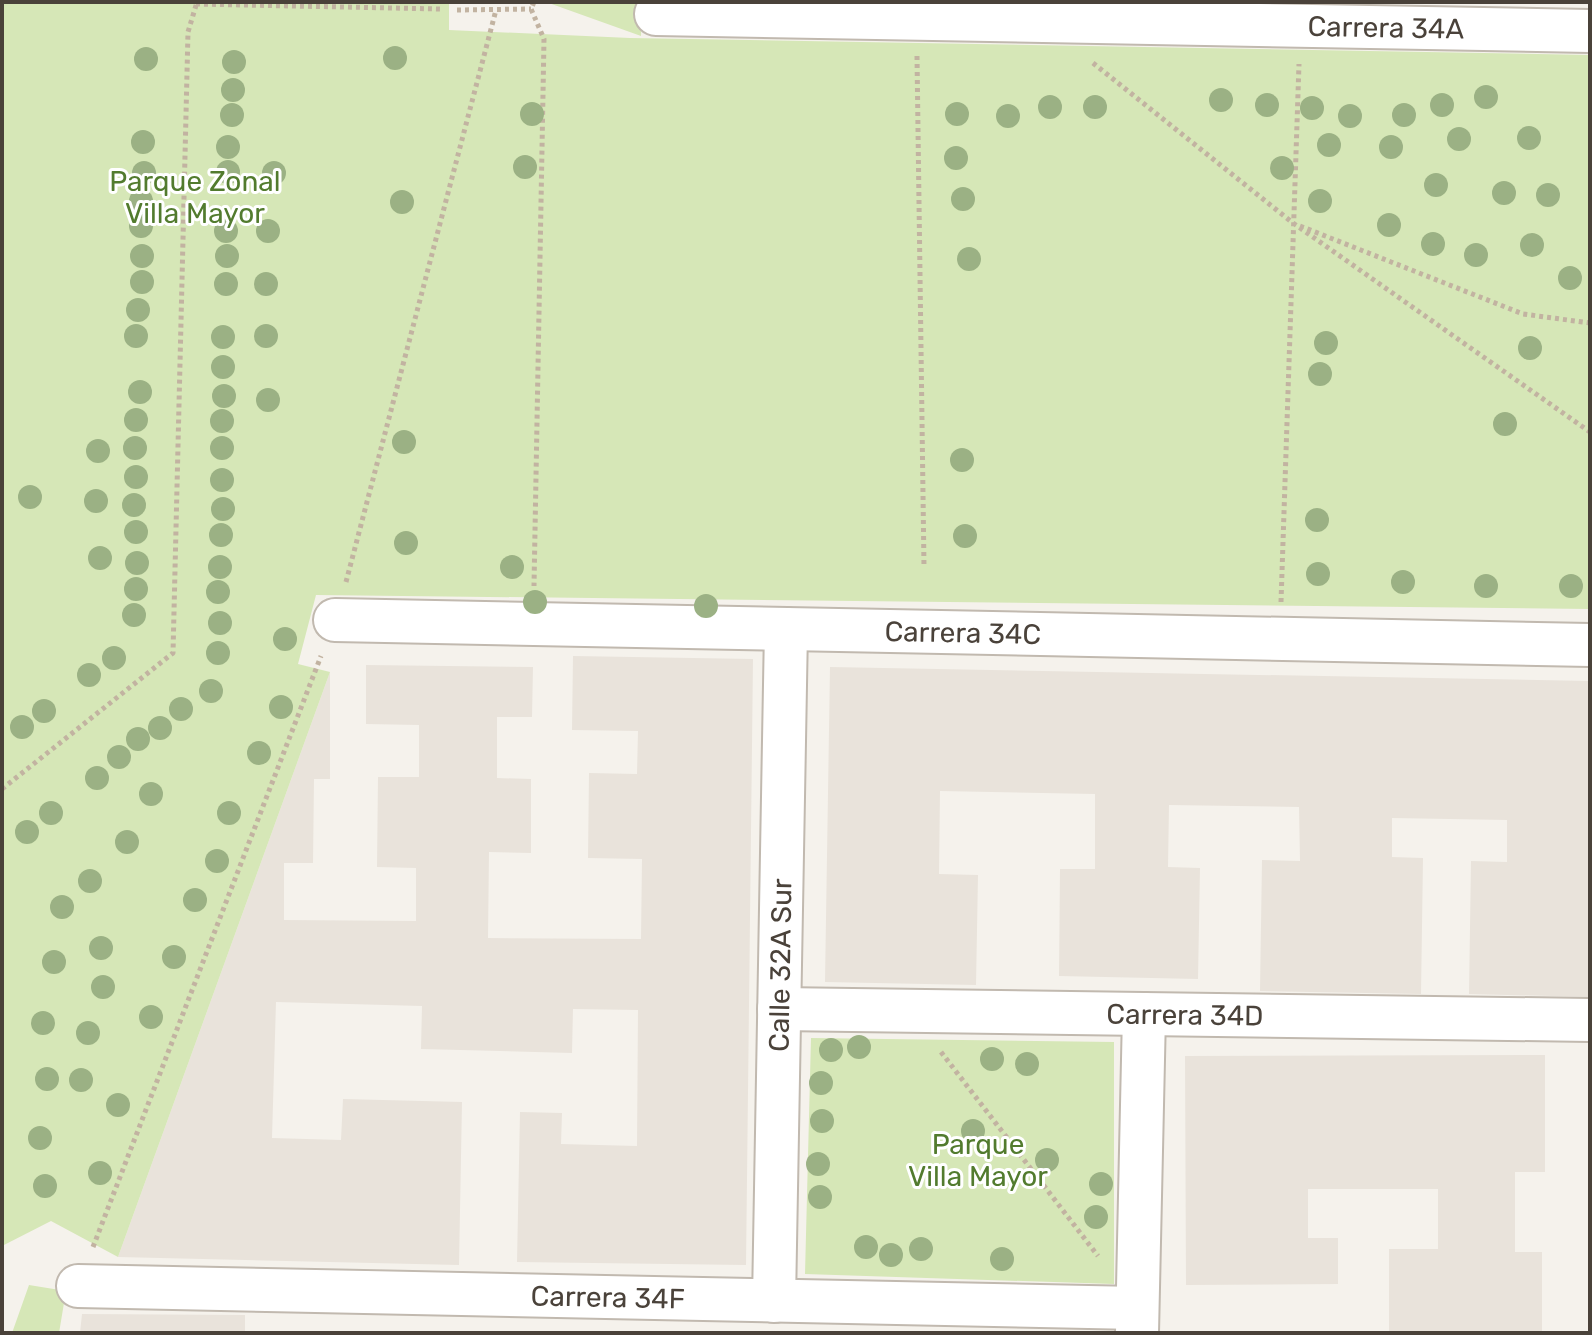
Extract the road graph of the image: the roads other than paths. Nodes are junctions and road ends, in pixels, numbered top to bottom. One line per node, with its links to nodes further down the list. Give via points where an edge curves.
1 (656, 14): 2 (street, Carrera 34A, via 1300,26)
2 (1508, 16): 3 (street, Carrera 34A)
3 (1590, 31)
4 (335, 620): 5 (street, Carrera 34C)
5 (786, 629): 6 (street, Carrera 34C); 7 (street, Calle 32A Sur)
6 (1590, 645)
7 (779, 1009): 8 (street, Carrera 34D); 11 (street, Calle 32A Sur)
8 (1144, 1014): 9 (street, Carrera 34D); 12 (street)
9 (1590, 1020)
10 (78, 1286): 11 (street, Carrera 34F)
11 (774, 1301): 12 (street, Carrera 34F)
12 (1137, 1320)

